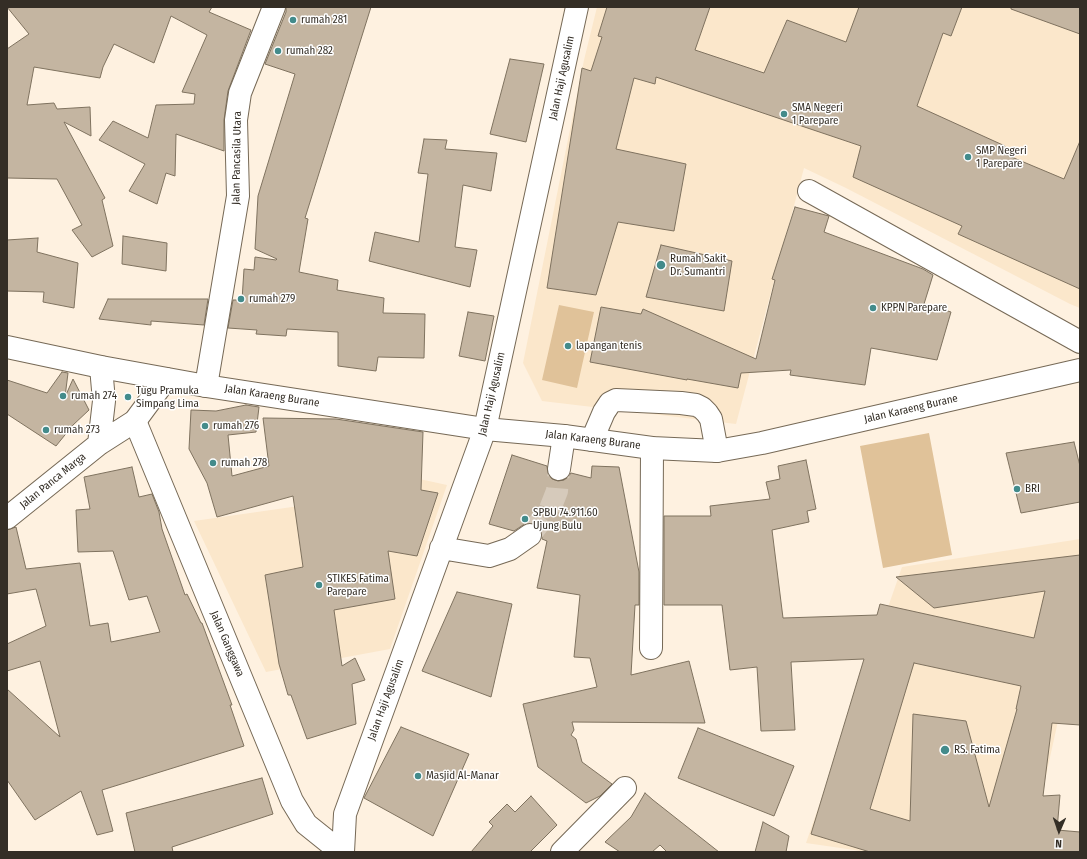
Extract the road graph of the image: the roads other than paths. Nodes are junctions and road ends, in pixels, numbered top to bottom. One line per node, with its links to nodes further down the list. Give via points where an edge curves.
1 (274, 7): 9 (main road, Jalan Pancasila Utara, via 240,93 236,120 238,196)
2 (577, 7): 11 (main road, Jalan Haji Agusalim)
3 (809, 191): 4 (main road)
4 (1080, 342)
5 (7, 347): 6 (main road, Jalan Karaeng Burane)
6 (101, 367): 8 (main road, Jalan Karaeng Burane); 14 (main road, via 104,401)
7 (1080, 370): 16 (main road, Jalan Karaeng Burane)
8 (166, 379): 9 (main road, Jalan Karaeng Burane); 10 (main road, Jalan Panca Marga)
9 (206, 386): 11 (main road, Jalan Karaeng Burane)
10 (134, 421): 14 (main road, Jalan Panca Marga); 24 (main road, Jalan Ganggawa, via 292,801)
11 (485, 429): 12 (main road, Jalan Karaeng Burane); 20 (main road, Jalan Haji Agusalim)
12 (564, 436): 13 (main road, Jalan Karaeng Burane); 17 (main road)
13 (592, 440): 15 (main road, Jalan Karaeng Burane); 16 (main road, via 604,412 610,403 616,400 681,403 696,405 707,413 711,419)
14 (99, 444): 18 (main road, Jalan Panca Marga)
15 (652, 448): 16 (main road, Jalan Karaeng Burane); 21 (main road)
16 (717, 451)
17 (559, 469)
18 (7, 518)
19 (530, 535): 20 (main road, via 510,549 490,556)
20 (441, 548): 23 (main road, Jalan Haji Agusalim)
21 (651, 648)
22 (625, 788): 26 (main road)
23 (345, 814): 24 (main road); 25 (main road)
24 (318, 844): 25 (main road, Jalan Ganggawa)
25 (342, 852)
26 (562, 852)

